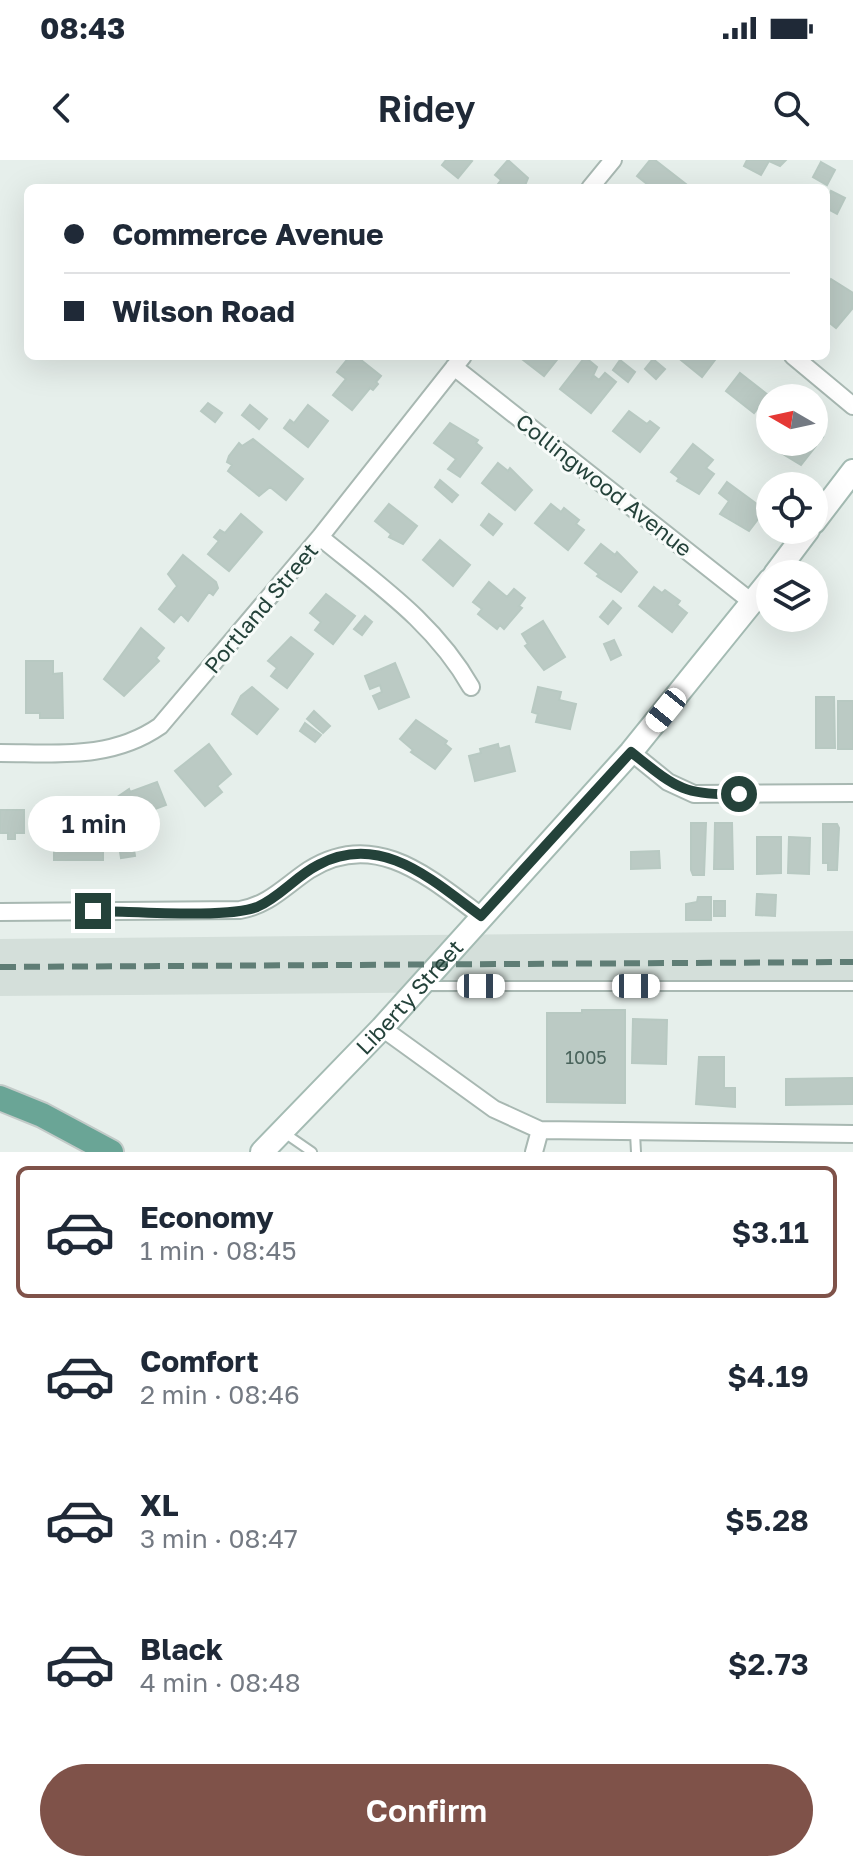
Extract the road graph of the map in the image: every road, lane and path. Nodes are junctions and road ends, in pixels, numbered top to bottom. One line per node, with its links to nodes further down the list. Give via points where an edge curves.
1 (613, 160): 2 (street)
2 (593, 184)
3 (798, 360): 5 (street)
4 (458, 362): 8 (street, Portland Street); 10 (street, Collingwood Avenue)
5 (853, 406)
6 (853, 471): 7 (main road)
7 (828, 504)
8 (320, 537): 11 (street, via 430,628); 13 (street, Portland Street, via 178,707 139,741 90,753)
9 (756, 599): 10 (main road, Liberty Street)
10 (753, 603): 12 (main road, Liberty Street)
11 (471, 687)
12 (631, 752): 14 (street, via 668,782 694,794); 16 (main road, Liberty Street)
13 (0, 753)
14 (853, 793)
15 (0, 912): 16 (street, via 240,910 257,907 321,863 373,854 412,866)
16 (481, 916): 17 (main road, Liberty Street)
17 (419, 986): 18 (lane); 19 (main road, Liberty Street)
18 (853, 986)
19 (382, 1028): 21 (street, via 494,1109); 22 (main road, Liberty Street)
20 (0, 1098): 25 (main road)
21 (540, 1130): 23 (street); 28 (street)
22 (282, 1132): 26 (main road, Liberty Street); 27 (lane)
23 (635, 1133): 24 (street); 29 (lane)
24 (853, 1134)
25 (111, 1152)
26 (262, 1152)
27 (312, 1152)
28 (534, 1152)
29 (636, 1152)

